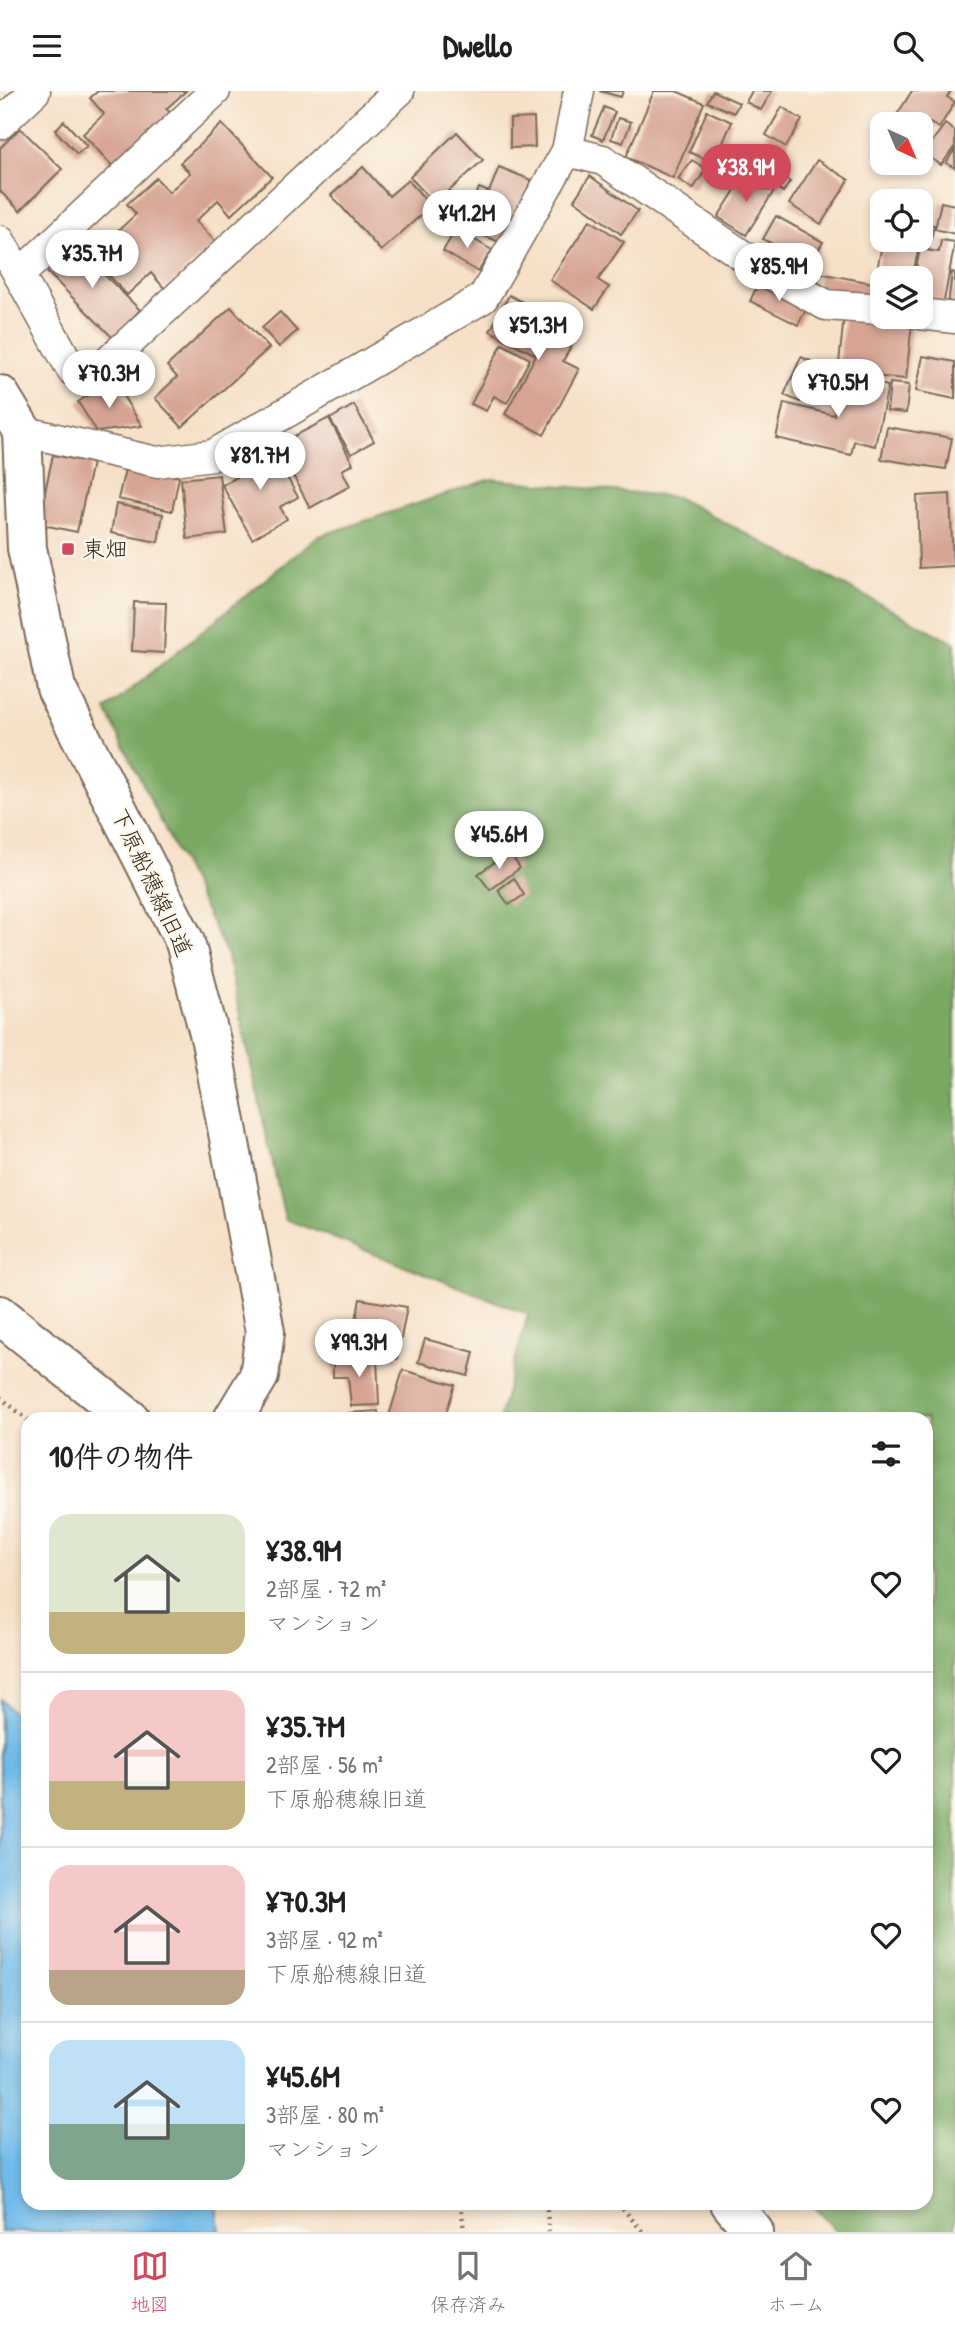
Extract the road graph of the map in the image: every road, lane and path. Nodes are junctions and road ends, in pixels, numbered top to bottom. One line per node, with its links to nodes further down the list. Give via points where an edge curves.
1 (35, 91): 5 (street)
2 (215, 91): 8 (street)
3 (399, 91): 8 (street, via 94,375 72,370)
4 (579, 91): 6 (street)
5 (0, 124)
6 (567, 151): 9 (street, via 603,159 765,271 826,305); 13 (street, via 483,298 213,454 157,462)
7 (0, 241): 8 (street)
8 (19, 275)
9 (870, 308)
10 (933, 315): 11 (street)
11 (955, 318)
12 (0, 395): 13 (street, 下原船穂線旧道)
13 (22, 431): 17 (street, 下原船穂線旧道, via 27,548 56,688 185,942 211,1041 265,1332 259,1375)
14 (0, 1315): 16 (street)
15 (0, 1397): 18 (path)
16 (121, 1412)
17 (237, 1412)
18 (21, 1414)
19 (462, 2210): 23 (path)
20 (547, 2210): 24 (path)
21 (624, 2210): 25 (path)
22 (736, 2210): 26 (street)
23 (464, 2232)
24 (549, 2232)
25 (643, 2232)
26 (754, 2232)

